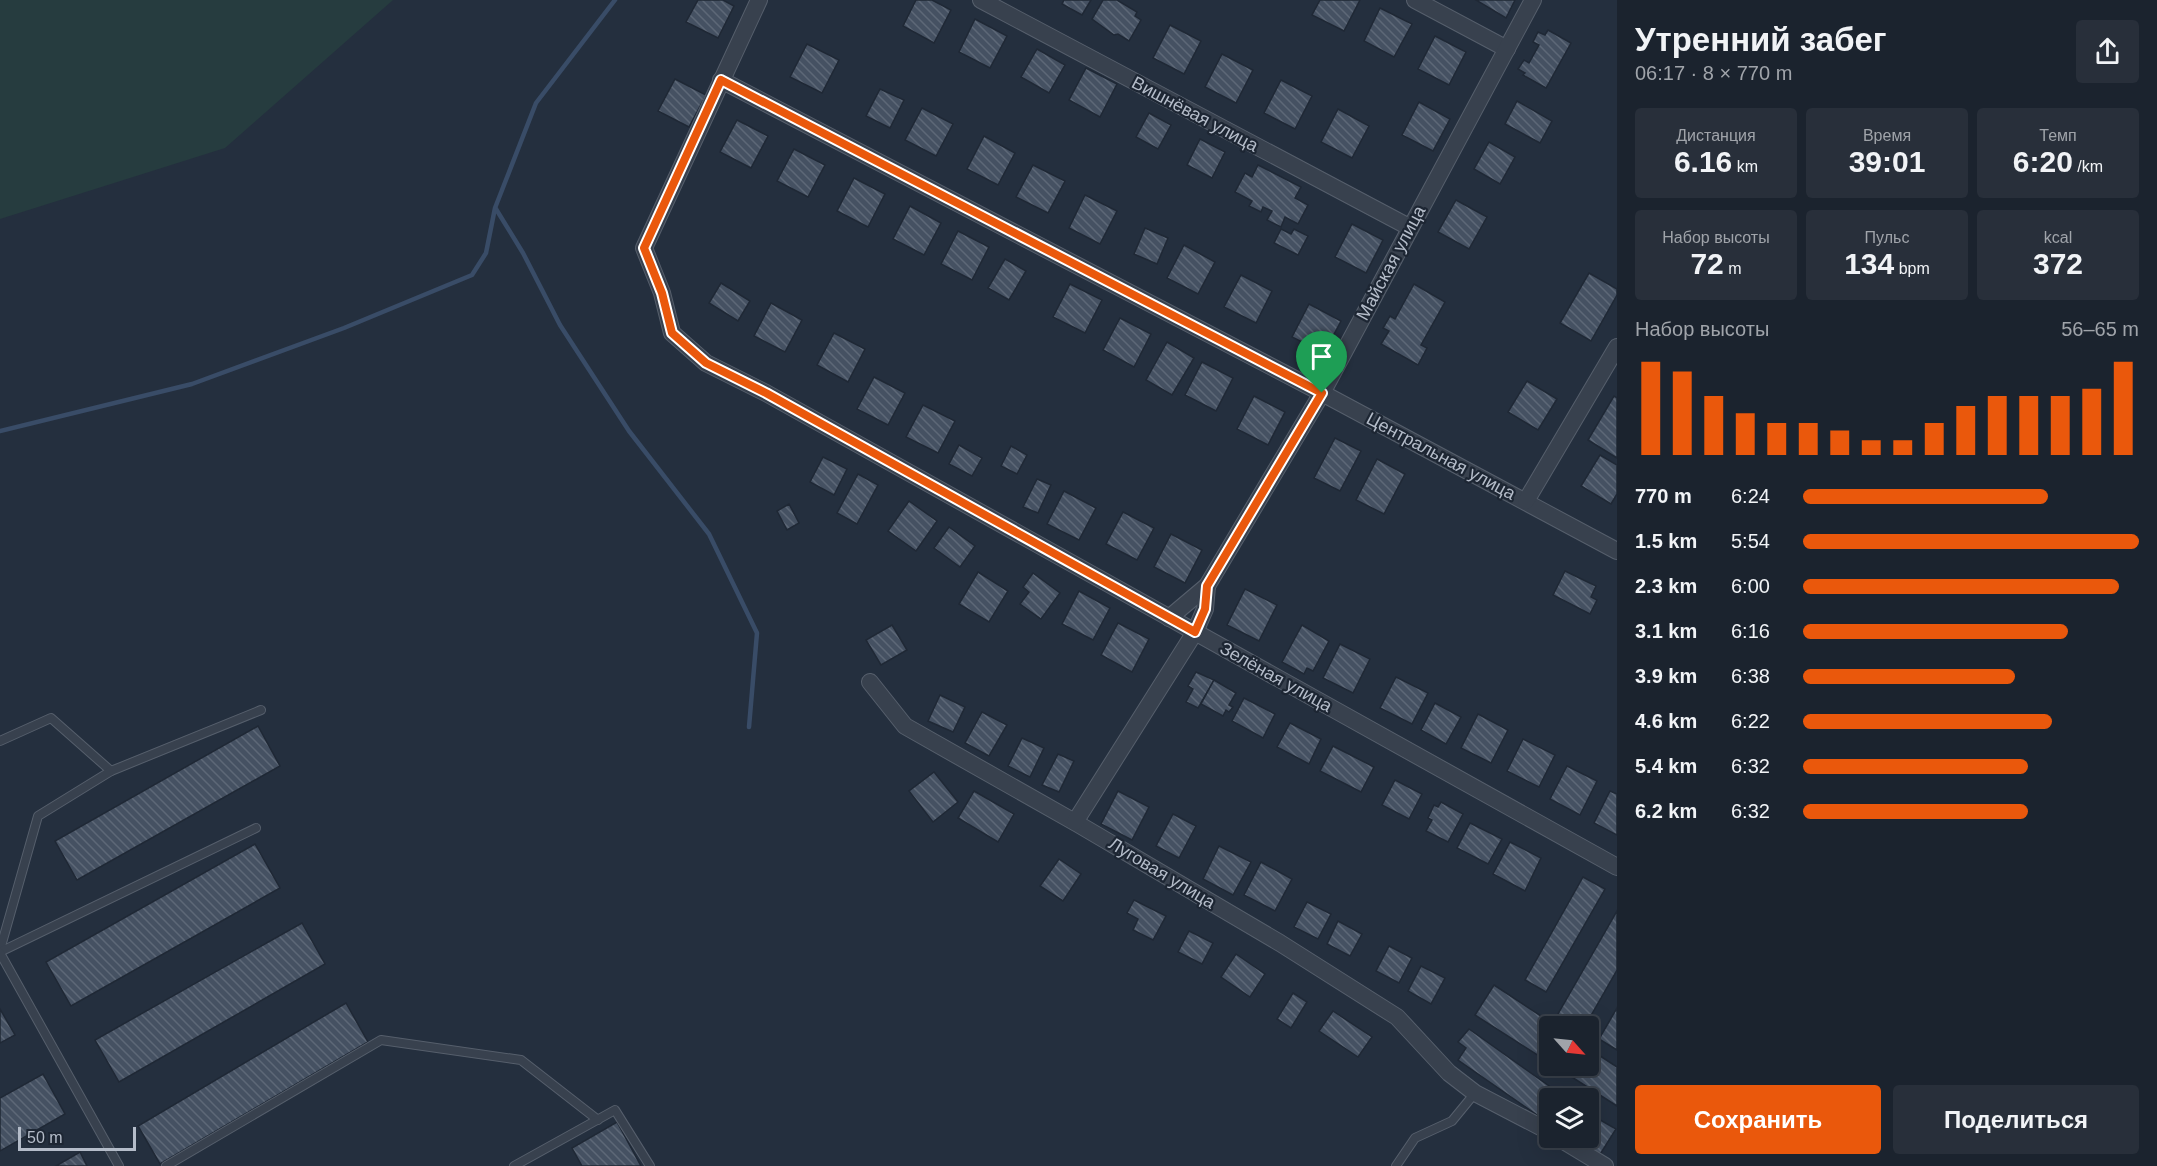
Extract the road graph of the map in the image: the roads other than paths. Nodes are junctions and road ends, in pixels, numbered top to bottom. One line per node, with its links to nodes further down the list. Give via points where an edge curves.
1 (759, 0): 6 (street)
2 (981, 0): 7 (street, Вишнёвая улица)
3 (1415, 0): 5 (street)
4 (1533, 0): 5 (street, Майская улица)
5 (1507, 50): 7 (street, Майская улица)
6 (721, 80): 9 (street, Центральная улица); 13 (street, Зелёная улица, via 644,248 662,293 672,333 706,363)
7 (1409, 227): 9 (street, Майская улица)
8 (1617, 347): 10 (street)
9 (1322, 393): 10 (street, Центральная улица); 12 (street, Майская улица)
10 (1526, 501): 11 (street, Центральная улица)
11 (1617, 551)
12 (1207, 586): 13 (street); 14 (street, via 1205,609)
13 (1169, 618): 14 (street, Зелёная улица)
14 (1195, 632): 19 (street); 21 (street, Зелёная улица)
15 (870, 682): 19 (street, Луговая улица, via 905,726)
16 (261, 710): 18 (lane)
17 (0, 741): 18 (lane, via 51,718)
18 (111, 771): 22 (lane, via 38,816)
19 (1075, 822): 23 (street, Луговая улица, via 1398,1017 1449,1074)
20 (256, 828): 22 (lane)
21 (1617, 867)
22 (0, 951): 27 (lane)
23 (1475, 1093): 25 (street, Луговая улица); 31 (lane, via 1452,1121 1415,1138)
24 (598, 1120): 28 (lane, via 521,1060 381,1040); 29 (lane); 30 (lane, via 615,1110)
25 (1539, 1126)
26 (1575, 1148): 32 (street)
27 (119, 1166)
28 (166, 1166)
29 (514, 1166)
30 (650, 1166)
31 (1396, 1166)
32 (1605, 1166)

